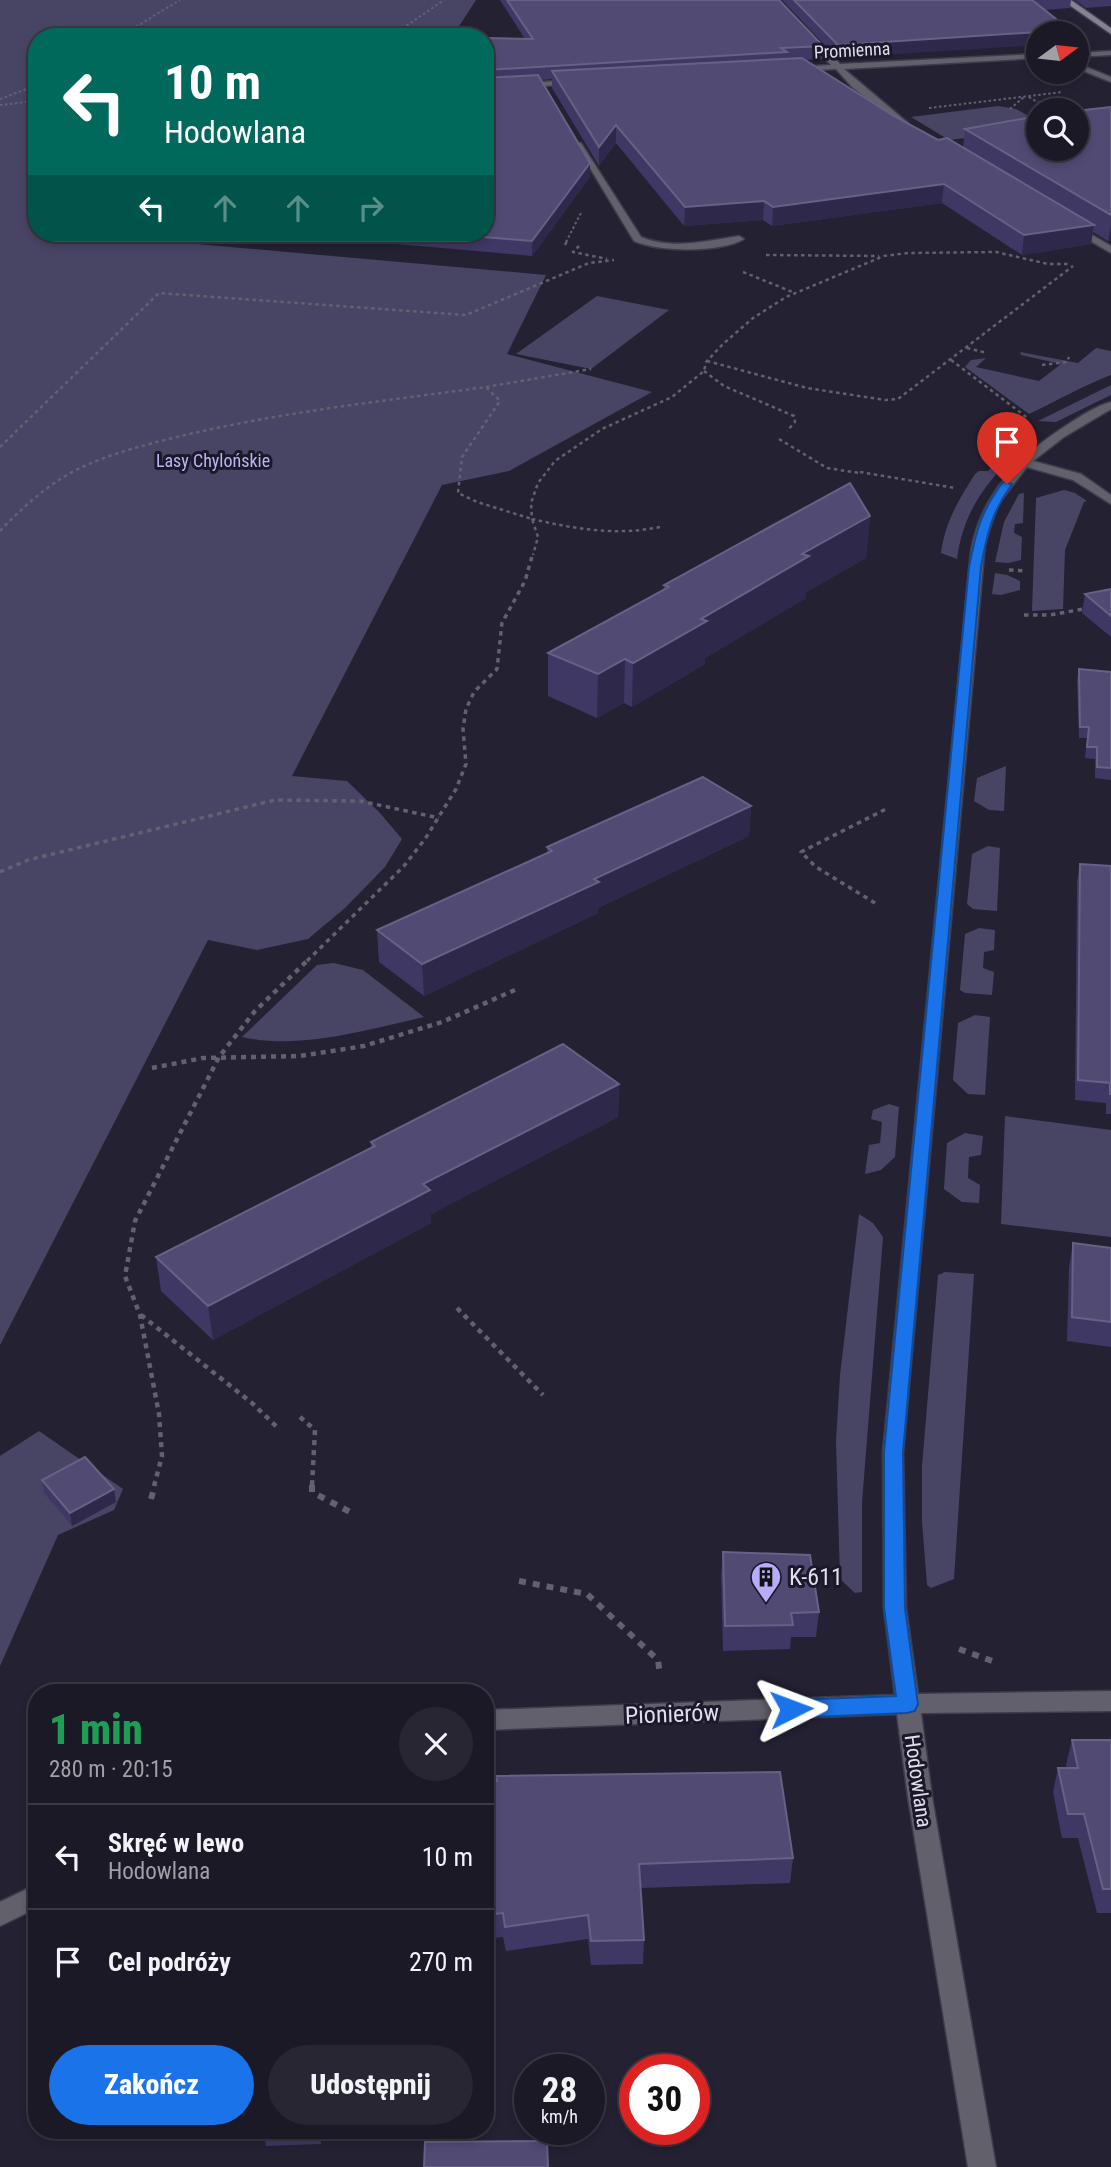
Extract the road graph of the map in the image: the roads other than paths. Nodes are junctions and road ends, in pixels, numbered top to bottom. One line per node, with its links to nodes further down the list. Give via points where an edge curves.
1 (774, 0): 7 (street)
2 (1066, 0): 3 (main road)
3 (1111, 32)
4 (1111, 52): 5 (street)
5 (1089, 54)
6 (1026, 58): 7 (street, Promienna)
7 (837, 66): 8 (street, Promienna); 15 (street, via 887,113)
8 (784, 70)
9 (1089, 71): 10 (street)
10 (1111, 80)
11 (583, 81): 12 (street)
12 (543, 84): 13 (street); 14 (street)
13 (494, 87)
14 (548, 95)
15 (914, 131)
16 (573, 137): 18 (street, via 637,239 668,246)
17 (1066, 223): 19 (street)
18 (739, 239)
19 (1111, 250)
20 (1111, 405): 21 (street, Hodowlana, via 1062,433)
21 (1025, 463): 22 (street, via 1077,477); 24 (street, Hodowlana, via 991,505 975,567 893,1452 895,1608)
22 (1111, 500)
23 (1111, 1701): 24 (street, Pionierów)
24 (907, 1704): 25 (street, Pionierów); 28 (street, Hodowlana)
25 (494, 1720)
26 (28, 1900): 27 (street)
27 (0, 1915)
28 (982, 2167)

